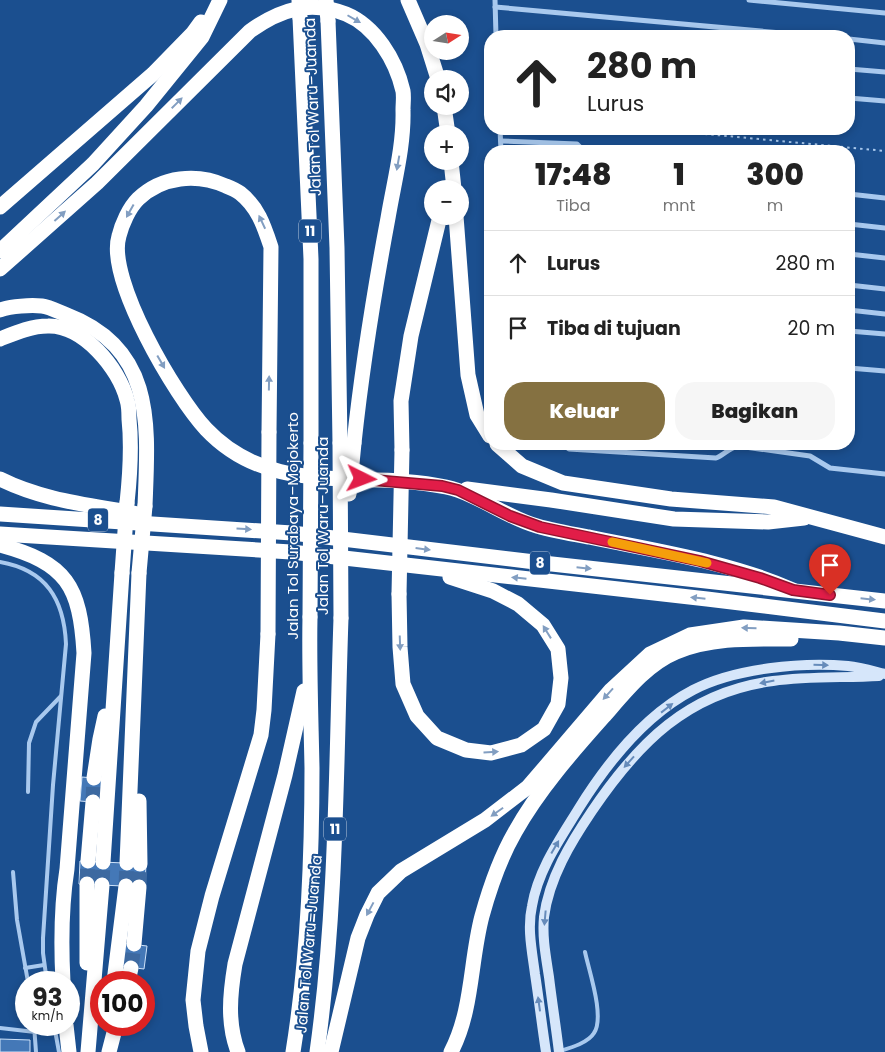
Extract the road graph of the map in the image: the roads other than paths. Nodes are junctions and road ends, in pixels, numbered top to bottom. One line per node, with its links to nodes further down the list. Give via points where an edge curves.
1 (219, 0): 24 (highway, via 193,33 153,74); 29 (highway, via 202,37 146,106 93,164)
2 (299, 0): 69 (highway, Jalan Tol Surabaya–Mojokerto / 11, bridge, via 310,249)
3 (326, 0): 44 (highway, Jalan Tol Waru–Juanda / 11, bridge)
4 (408, 0): 13 (highway)
5 (495, 0): 7 (street)
6 (749, 0): 8 (street)
7 (495, 7): 9 (street); 10 (street)
8 (885, 13)
9 (496, 30)
10 (748, 30)
11 (855, 40): 12 (street)
12 (885, 43)
13 (435, 70)
14 (855, 70): 15 (street)
15 (885, 72)
16 (855, 98): 17 (street)
17 (885, 101)
18 (501, 135): 19 (street)
19 (501, 140): 20 (street); 21 (street)
20 (501, 145)
21 (578, 145)
22 (855, 195): 23 (street)
23 (885, 198)
24 (0, 207)
25 (438, 225): 60 (highway, one-way to 60, bridge, via 411,336 401,401)
26 (457, 225): 43 (highway, via 468,375 477,415)
27 (855, 225): 28 (street)
28 (885, 228)
29 (0, 250)
30 (855, 255): 31 (street)
31 (885, 258)
32 (0, 269): 44 (highway, one-way to 44, via 97,183 250,31 270,17 288,10 316,6 357,19 379,40 397,72 403,92 404,131)
33 (855, 286): 34 (street)
34 (885, 289)
35 (0, 310): 77 (highway, bridge, via 43,306 82,321 108,338 128,360 140,389 146,425 145,506 134,704)
36 (855, 311): 37 (street)
37 (885, 314)
38 (855, 331): 39 (street)
39 (885, 334)
40 (0, 339): 71 (highway, bridge, via 24,330 49,326 76,332 98,350 116,374 127,400 131,462)
41 (855, 368): 42 (street)
42 (885, 371)
43 (484, 426)
44 (347, 443): 97 (highway, Jalan Tol Waru–Juanda / 11, bridge)
45 (504, 450): 53 (highway, via 522,466 563,483 671,499 774,507)
46 (585, 450): 47 (street, via 716,458)
47 (731, 450)
48 (767, 450): 49 (street, via 810,456 830,468)
49 (885, 474)
50 (0, 479): 54 (highway, via 22,490 56,499)
51 (442, 486): 53 (highway, via 674,519 768,522); 64 (highway, via 540,527 700,561); 105 (highway, one-way to 51, bridge, via 194,1000 198,951 260,735 264,710 268,634 269,432 271,247 262,220 239,192 212,180 177,178 136,201 118,237 116,252 120,272 159,359 206,429 232,452 255,464 281,473)
52 (0, 514): 54 (highway, 8)
53 (813, 517): 56 (highway)
54 (196, 526): 64 (highway, 8, one-way to 64, via 292,533)
55 (0, 534): 59 (highway, 8, via 291,552)
56 (885, 537)
57 (0, 545): 87 (highway, via 42,560 59,571 74,593 82,621 84,653 63,894)
58 (0, 562): 72 (lane, via 34,574 60,607 66,644)
59 (380, 563): 63 (highway, one-way to 59, bridge); 66 (highway, 8, one-way to 59)
60 (400, 567)
61 (400, 567): 62 (highway, one-way to 62, bridge, via 403,684 417,716 437,738 466,750 491,753 521,745 544,729 558,704 561,678 558,649 543,625 518,604 493,591)
62 (400, 567)
63 (400, 567)
64 (793, 590): 65 (highway, 8, one-way to 65)
65 (885, 601)
66 (885, 621)
67 (885, 638): 97 (highway, one-way to 97, via 744,627 690,635 650,654 611,690 528,787 486,820 401,871 378,893 358,938)
68 (885, 646): 107 (highway, via 834,640 723,640 674,653 649,669 572,752 512,837 497,869 482,917 468,1002)
69 (309, 672): 96 (highway, Jalan Tol Surabaya–Mojokerto / 11, via 312,768 310,875); 106 (highway, via 236,964 230,1017)
70 (885, 675): 76 (street, one-way to 70, via 585,798 620,751 646,725 693,690 773,667 850,666); 78 (street, one-way to 78, via 773,681 722,694 677,716 611,782)
71 (115, 678): 73 (highway); 75 (highway, via 96,862)
72 (61, 696): 74 (lane, via 36,722 28,743); 83 (lane, via 43,928)
73 (94, 778)
74 (28, 792)
75 (92, 802)
76 (546, 863): 78 (street); 108 (street, one-way to 76, via 530,925 535,892)
77 (134, 864)
78 (558, 868): 98 (street, one-way to 98, via 547,901 544,932)
79 (13, 872): 84 (lane)
80 (94, 884): 102 (highway, via 86,943 90,1024)
81 (134, 944): 88 (highway, via 132,887)
82 (585, 952): 98 (lane, via 598,1023 594,1035 588,1040)
83 (44, 965): 84 (lane); 86 (lane)
84 (25, 968): 85 (lane)
85 (26, 971)
86 (45, 971)
87 (63, 971)
88 (116, 971)
89 (0, 1028): 90 (lane)
90 (15, 1030)
91 (35, 1036): 99 (lane)
92 (56, 1036): 100 (lane)
93 (67, 1036): 101 (highway)
94 (106, 1036): 103 (highway)
95 (113, 1036): 104 (highway)
96 (295, 1044)
97 (325, 1047)
98 (559, 1051)
99 (36, 1052)
100 (59, 1052)
101 (68, 1052)
102 (88, 1052)
103 (104, 1052)
104 (109, 1052)
105 (201, 1052)
106 (238, 1052)
107 (451, 1052)
108 (546, 1052)

